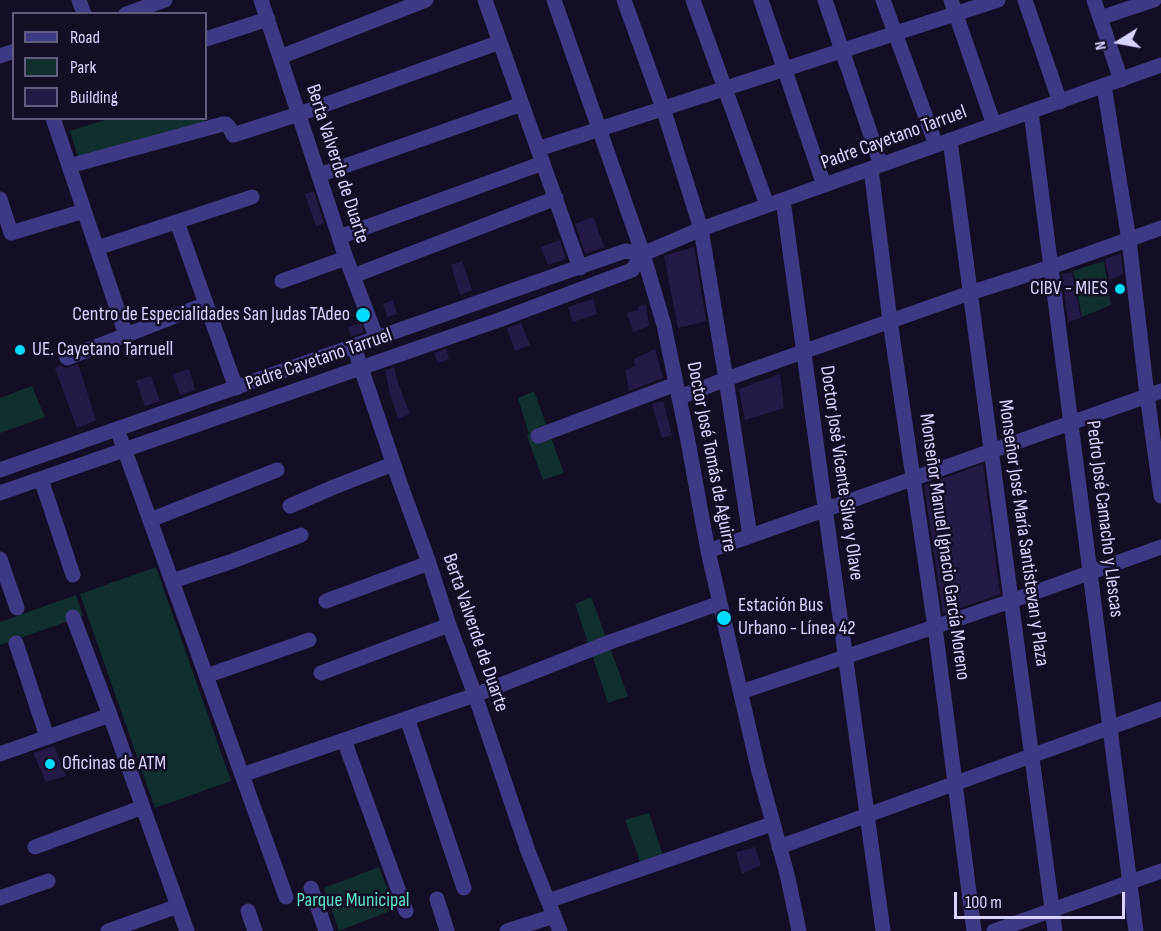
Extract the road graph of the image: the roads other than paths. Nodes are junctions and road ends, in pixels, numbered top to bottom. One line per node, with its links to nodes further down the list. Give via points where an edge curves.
1 (165, 0): 17 (street)
2 (261, 0): 19 (street, Berta Valverde de Duarte)
3 (426, 0): 24 (street)
4 (485, 0): 22 (street)
5 (554, 0): 37 (street, Doctor José Tomás de Aguirre)
6 (624, 0): 32 (street)
7 (693, 0): 29 (street)
8 (761, 0): 26 (street)
9 (825, 0): 23 (street, Monseñor Manuel Ignacio García Moreno)
10 (883, 0): 20 (street, Monseñor José María Santistevan y Plaza)
11 (998, 0): 16 (street)
12 (1025, 0): 30 (street)
13 (1094, 0): 18 (street)
14 (1154, 0): 15 (street)
15 (1119, 5): 18 (street)
16 (954, 7): 20 (street); 36 (street)
17 (132, 12)
18 (1100, 18): 27 (street)
19 (268, 19): 21 (street); 24 (street, Berta Valverde de Duarte)
20 (895, 34): 23 (street); 38 (street, Monseñor José María Santistevan y Plaza)
21 (207, 39)
22 (500, 42): 31 (street); 34 (street)
23 (842, 51): 26 (street); 41 (street, Monseñor Manuel Ignacio García Moreno)
24 (280, 57): 34 (street, Berta Valverde de Duarte)
25 (1161, 65): 27 (street, Padre Cayetano Tarruel)
26 (785, 69): 29 (street); 43 (street)
27 (1121, 80): 28 (street, Padre Cayetano Tarruel)
28 (1104, 86): 30 (street, Padre Cayetano Tarruel); 54 (street)
29 (725, 88): 32 (street); 48 (street)
30 (1060, 102): 33 (street, Padre Cayetano Tarruel)
31 (522, 104): 39 (street); 42 (street)
32 (663, 108): 37 (street); 52 (street)
33 (1031, 112): 36 (street, Padre Cayetano Tarruel); 58 (street, Pedro José Camacho y Llescas)
34 (299, 114): 40 (street, via 233,135 230,127 222,124); 42 (street, Berta Valverde de Duarte)
35 (54, 120): 40 (street)
36 (994, 125): 38 (street, Padre Cayetano Tarruel)
37 (599, 130): 39 (street); 56 (street, Doctor José Tomás de Aguirre)
38 (943, 143): 41 (street, Padre Cayetano Tarruel); 62 (street, Monseñor José María Santistevan y Plaza)
39 (541, 156): 45 (street); 53 (street)
40 (69, 165): 49 (street)
41 (876, 167): 43 (street, Padre Cayetano Tarruel); 64 (street, Monseñor Manuel Ignacio García Moreno)
42 (319, 176): 53 (street, Berta Valverde de Duarte)
43 (824, 185): 47 (street, Padre Cayetano Tarruel)
44 (252, 197): 50 (street)
45 (556, 198): 59 (street); 60 (street)
46 (0, 200): 49 (street, via 11,233)
47 (783, 200): 48 (street, Padre Cayetano Tarruel); 68 (street, Doctor José Vicente Silva y Olave)
48 (767, 205): 52 (street, Padre Cayetano Tarruel)
49 (84, 211): 55 (street)
50 (177, 222): 55 (street); 63 (street)
51 (1161, 228): 54 (street)
52 (701, 229): 56 (street, Padre Cayetano Tarruel); 71 (street)
53 (339, 237): 57 (street, Berta Valverde de Duarte)
54 (1130, 240): 58 (street); 74 (street)
55 (97, 248): 65 (street)
56 (643, 254): 59 (street, Padre Cayetano Tarruel, via 625,251); 70 (street, Padre Cayetano Tarruel, via 632,270); 73 (street, Doctor José Tomás de Aguirre)
57 (346, 258): 60 (street, Berta Valverde de Duarte); 61 (street)
58 (1051, 267): 62 (street); 75 (street, Pedro José Camacho y Llescas)
59 (580, 268): 66 (street, Padre Cayetano Tarruel)
60 (353, 276): 66 (street, Berta Valverde de Duarte)
61 (282, 281)
62 (970, 292): 64 (street); 79 (street, Monseñor José María Santistevan y Plaza)
63 (206, 304): 65 (street); 72 (street)
64 (890, 321): 68 (street); 83 (street, Monseñor Manuel Ignacio García Moreno)
65 (126, 335): 69 (street)
66 (377, 339): 67 (street, Padre Cayetano Tarruel)
67 (354, 347): 70 (street, Berta Valverde de Duarte); 72 (street, Padre Cayetano Tarruel)
68 (804, 351): 71 (street); 88 (street, Doctor José Vicente Silva y Olave)
69 (67, 358)
70 (360, 368): 78 (street, Padre Cayetano Tarruel); 80 (street, Berta Valverde de Duarte)
71 (726, 379): 73 (street); 91 (street)
72 (236, 388): 76 (street, Padre Cayetano Tarruel)
73 (678, 391): 77 (street); 93 (street, Doctor José Tomás de Aguirre)
74 (1154, 393): 75 (street); 86 (street)
75 (1071, 423): 79 (street); 96 (street, Pedro José Camacho y Llescas)
76 (117, 429): 78 (street); 81 (street, Padre Cayetano Tarruel)
77 (538, 436)
78 (125, 450): 84 (street, Padre Cayetano Tarruel); 89 (street)
79 (990, 451): 83 (street); 100 (street, Monseñor José María Santistevan y Plaza)
80 (393, 464): 87 (street); 95 (street, Berta Valverde de Duarte)
81 (0, 470)
82 (277, 470): 89 (street)
83 (913, 478): 88 (street); 105 (street, Monseñor Manuel Ignacio García Moreno)
84 (41, 479): 85 (street, Padre Cayetano Tarruel); 97 (street)
85 (0, 493)
86 (1161, 496)
87 (290, 506)
88 (825, 510): 91 (street); 108 (street, Doctor José Vicente Silva y Olave)
89 (150, 520): 98 (street)
90 (301, 536): 98 (street)
91 (750, 536): 93 (street)
92 (1161, 547): 96 (street)
93 (708, 551): 101 (street, Doctor José Tomás de Aguirre)
94 (0, 559): 102 (street)
95 (429, 563): 99 (street); 104 (street, Berta Valverde de Duarte)
96 (1090, 573): 100 (street); 116 (street, Pedro José Camacho y Llescas)
97 (73, 576)
98 (172, 581): 110 (street)
99 (326, 601)
100 (1011, 601): 105 (street); 120 (street, Monseñor José María Santistevan y Plaza)
101 (720, 603): 111 (street, Doctor José Tomás de Aguirre); 112 (street)
102 (17, 608)
103 (73, 617): 114 (street)
104 (449, 625): 109 (street); 112 (street, Berta Valverde de Duarte)
105 (935, 627): 108 (street); 122 (street, Monseñor Manuel Ignacio García Moreno)
106 (309, 640): 110 (street)
107 (16, 643): 117 (street)
108 (845, 657): 111 (street); 124 (street, Doctor José Vicente Silva y Olave)
109 (321, 673)
110 (206, 676): 121 (street)
111 (741, 692): 125 (street, Doctor José Tomás de Aguirre)
112 (475, 695): 115 (street); 137 (street, Berta Valverde de Duarte)
113 (1161, 709): 116 (street)
114 (110, 715): 117 (street); 123 (street)
115 (407, 718): 118 (street); 132 (street)
116 (1110, 728): 120 (street); 130 (street, Pedro José Camacho y Llescas)
117 (47, 737): 119 (street)
118 (344, 740): 121 (street); 140 (street)
119 (0, 754)
120 (1031, 755): 122 (street); 138 (street, Monseñor José María Santistevan y Plaza)
121 (242, 775): 133 (street)
122 (955, 783): 124 (street); 150 (street, Monseñor Manuel Ignacio García Moreno)
123 (143, 807): 126 (street); 136 (street)
124 (867, 814): 127 (street); 149 (street, Doctor José Vicente Silva y Olave)
125 (772, 824): 127 (street, Doctor José Tomás de Aguirre); 137 (street)
126 (35, 846)
127 (778, 847): 148 (street, Doctor José Tomás de Aguirre)
128 (1161, 872): 130 (street)
129 (48, 881): 134 (street)
130 (1130, 883): 138 (street); 153 (street, Pedro José Camacho y Llescas)
131 (311, 888): 144 (street)
132 (464, 888)
133 (286, 897)
134 (0, 898)
135 (436, 899): 145 (street)
136 (178, 906): 141 (street); 142 (street)
137 (551, 909): 146 (street); 147 (street, Berta Valverde de Duarte)
138 (1053, 910): 151 (street); 152 (street, Monseñor José María Santistevan y Plaza)
139 (248, 911): 143 (street)
140 (406, 911)
141 (108, 931)
142 (187, 931)
143 (255, 931)
144 (326, 931)
145 (447, 931)
146 (507, 931)
147 (560, 931)
148 (799, 931)
149 (883, 931)
150 (974, 931)
151 (994, 931)
152 (1055, 931)
153 (1136, 931)

